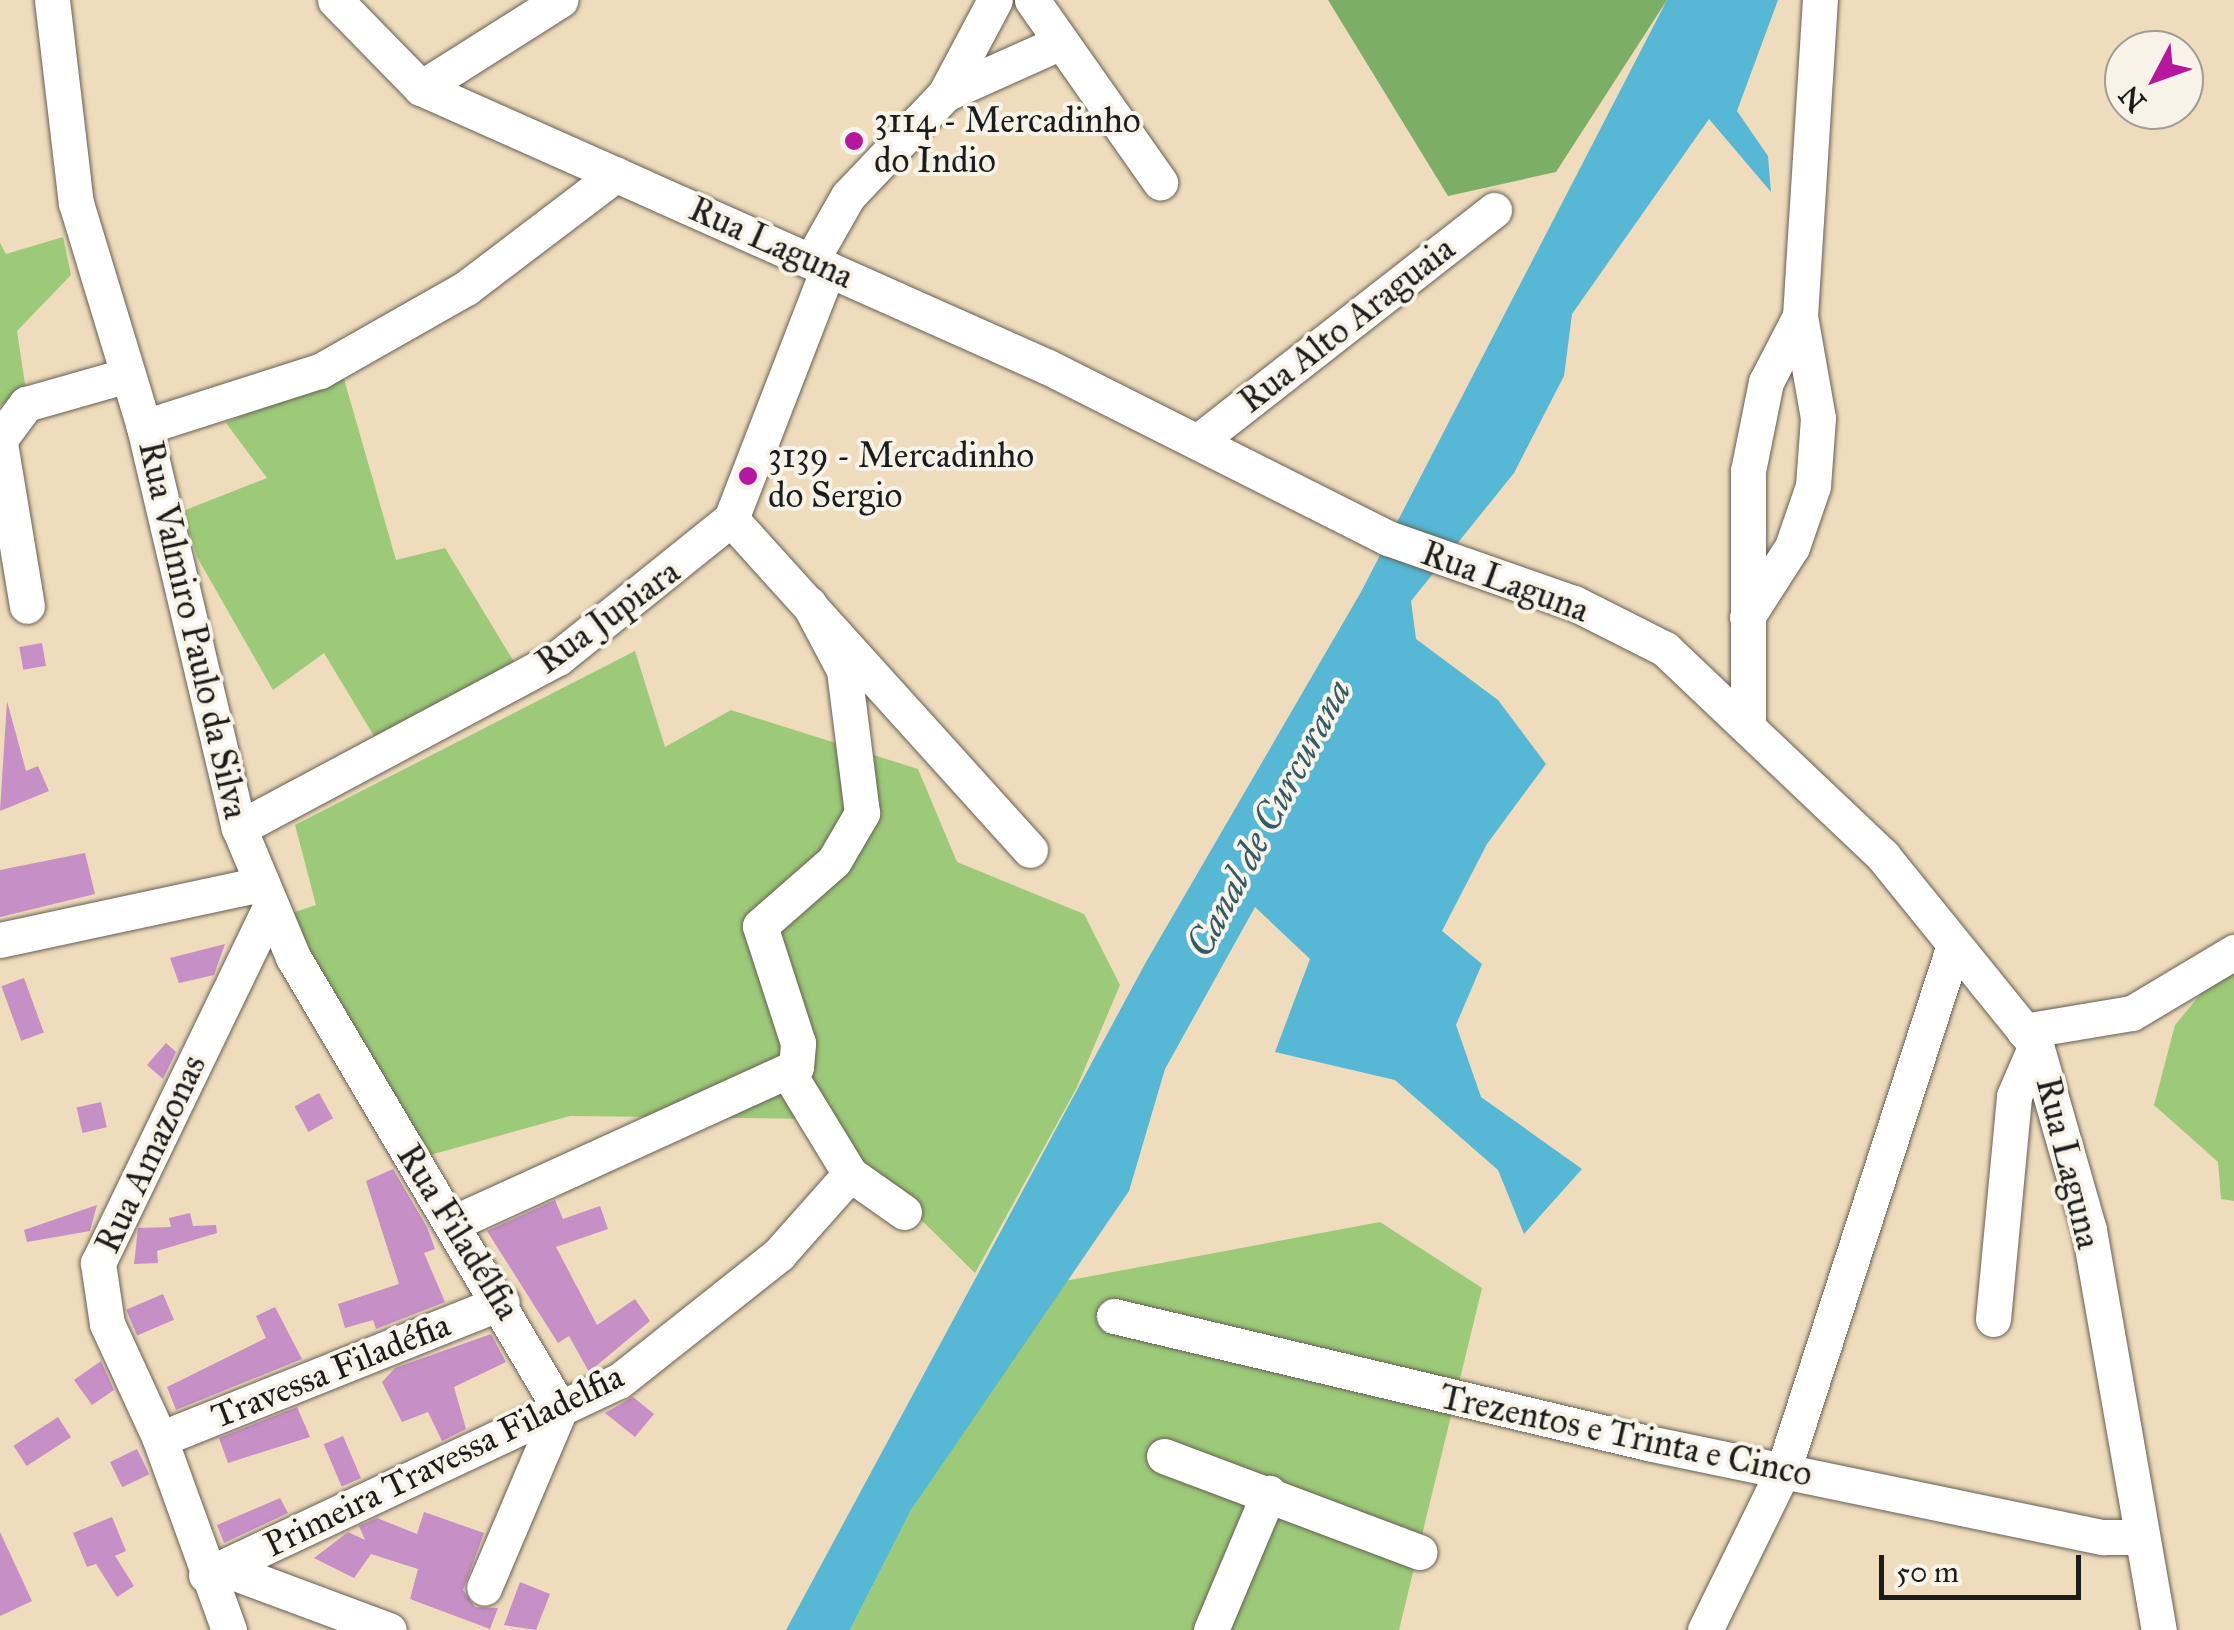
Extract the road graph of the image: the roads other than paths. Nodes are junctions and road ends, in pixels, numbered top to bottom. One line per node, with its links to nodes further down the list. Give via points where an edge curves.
1 (52, 0): 15 (street, Rua Valmiro Paulo da Silva, via 76,203)
2 (335, 0): 8 (street, Rua Laguna)
3 (560, 0): 8 (street)
4 (995, 0): 9 (street)
5 (1032, 0): 7 (street)
6 (1820, 0): 14 (street)
7 (1061, 42): 9 (street); 11 (street)
8 (421, 88): 10 (street, Rua Laguna)
9 (945, 94): 13 (street, via 858,184)
10 (616, 174): 13 (street, Rua Laguna); 16 (street, via 466,288 320,371)
11 (1160, 182)
12 (1494, 210): 17 (street, Rua Alto Araguaia)
13 (819, 265): 17 (street, Rua Laguna); 19 (street)
14 (1800, 316): 22 (street, via 1753,429); 22 (street, via 1818,418 1812,486 1792,547)
15 (128, 374): 16 (street, Rua Valmiro Paulo da Silva); 18 (street, via 26,404)
16 (144, 426): 24 (street, Rua Valmiro Paulo da Silva)
17 (1201, 439): 23 (street, Rua Laguna, via 1348,520 1450,564 1574,603 1665,649)
18 (0, 441): 21 (street)
19 (731, 519): 20 (street); 24 (street, Rua Jupiara, via 558,658)
20 (809, 604): 25 (street); 31 (street, via 844,670 862,813 834,861 760,926 798,1043)
21 (27, 606)
22 (1746, 618): 23 (street)
23 (1748, 726): 28 (street, Rua Laguna, via 1883,856)
24 (238, 828): 26 (street, Rua Valmiro Paulo da Silva)
25 (1030, 850)
26 (266, 896): 27 (street); 34 (street, Rua Filadélfia); 39 (street, Rua Amazonas, via 98,1264 106,1324)
27 (0, 940)
28 (1954, 945): 30 (street, Rua Laguna); 41 (street)
29 (2234, 952): 30 (street, via 2132,1013)
30 (2030, 1038): 37 (street, via 2014,1096); 43 (street, Rua Laguna, via 2089,1230)
31 (789, 1074): 32 (street); 34 (street)
32 (850, 1174): 33 (street); 38 (street, Primeira Travessa Filadelfia, via 696,1327)
33 (904, 1212)
34 (452, 1224): 35 (street, Rua Filadélfia)
35 (502, 1302): 38 (street, Rua Filadélfia); 39 (street, Travessa Filadéfia)
36 (1114, 1316): 41 (street, Trezentos e Trinta e Cinco)
37 (1993, 1319)
38 (560, 1410): 45 (street, Primeira Travessa Filadelfia); 46 (street)
39 (160, 1440): 45 (street, Rua Amazonas)
40 (1164, 1456): 42 (street)
41 (1783, 1471): 43 (street, Trezentos e Trinta e Cinco, via 2103,1538); 50 (street)
42 (1269, 1493): 44 (street); 49 (street)
43 (2141, 1536): 51 (street, Rua Laguna)
44 (1420, 1552)
45 (214, 1571): 47 (street, Rua Amazonas); 48 (street)
46 (484, 1588)
47 (229, 1630)
48 (389, 1630)
49 (1211, 1630)
50 (1704, 1630)
51 (2159, 1630)

